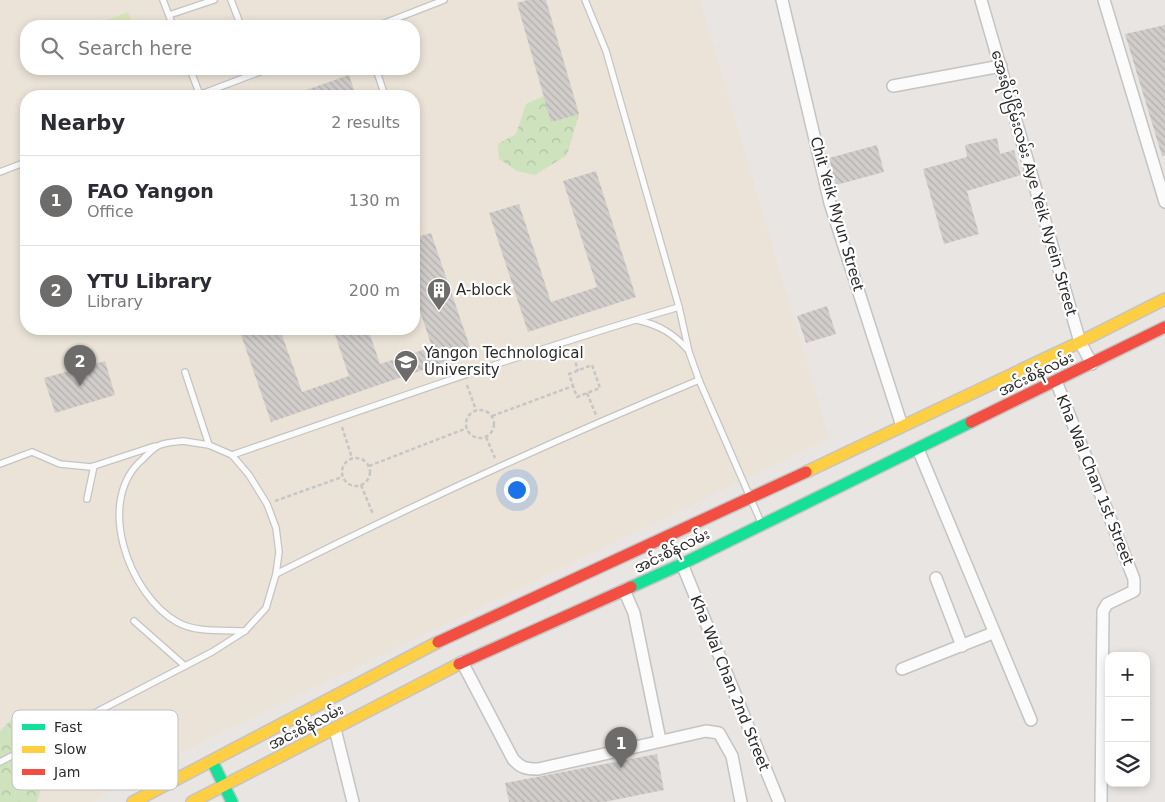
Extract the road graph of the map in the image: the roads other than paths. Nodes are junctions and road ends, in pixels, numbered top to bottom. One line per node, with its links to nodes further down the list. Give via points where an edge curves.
1 (163, 0): 9 (lane)
2 (214, 0): 9 (lane)
3 (231, 0): 11 (lane)
4 (444, 0): 12 (lane)
5 (585, 0): 25 (lane, via 606,51)
6 (782, 0): 34 (street, Chit Yeik Myun Street, via 830,203)
7 (981, 0): 13 (street, အေးရိပ်ငြိမ်းလမ်း Aye Yeik Nyein Street)
8 (1104, 0): 23 (street)
9 (169, 15): 10 (lane)
10 (171, 20)
11 (239, 20)
12 (392, 20)
13 (1001, 66): 17 (street); 28 (street, အေးရိပ်ငြိမ်းလမ်း Aye Yeik Nyein Street)
14 (192, 75): 18 (lane)
15 (247, 75): 19 (lane)
16 (378, 75): 20 (lane)
17 (893, 86)
18 (196, 90)
19 (210, 90)
20 (382, 90)
21 (20, 164): 22 (lane)
22 (0, 172)
23 (1165, 202)
24 (1165, 299): 28 (main road, အင်းစိန်လမ်း)
25 (679, 306): 26 (lane); 29 (lane)
26 (634, 320): 29 (lane, via 654,324 674,336); 38 (lane, via 463,374)
27 (1165, 327): 30 (main road, အင်းစိန်လမ်း)
28 (1080, 342): 30 (street, အေးရိပ်ငြိမ်းလမ်း Aye Yeik Nyein Street); 34 (main road, အင်းစိန်လမ်း)
29 (689, 352): 32 (lane)
30 (1092, 364): 33 (main road, အင်းစိန်လမ်း)
31 (186, 372): 36 (lane)
32 (699, 380): 42 (lane); 45 (lane, via 376,523)
33 (1056, 381): 37 (main road, အင်းစိန်လမ်း); 71 (street, Kha Wal Chan 1st Street, via 1134,579 1134,591 1107,604 1103,611)
34 (902, 426): 42 (main road, အင်းစိန်လမ်း)
35 (159, 445): 36 (lane, via 183,441); 40 (lane); 49 (lane, via 136,465 123,486 118,511 129,563 148,598 178,623 204,630)
36 (209, 445): 38 (lane)
37 (918, 449): 43 (main road, အင်းစိန်လမ်း); 50 (street)
38 (232, 455): 45 (lane, via 250,475 276,528 279,552)
39 (0, 464): 40 (lane, via 32,452 60,464)
40 (94, 466): 41 (lane)
41 (87, 499)
42 (749, 499): 43 (lane); 60 (main road, အင်းစိန်လမ်း, via 443,640)
43 (762, 523): 44 (main road, အင်းစိန်လမ်း)
44 (682, 564): 47 (main road, အင်းစိန်လမ်း); 70 (street, Kha Wal Chan 2nd Street)
45 (276, 574): 49 (lane, via 266,608)
46 (936, 578): 51 (street)
47 (624, 590): 52 (main road, အင်းစိန်လမ်း); 58 (street, via 634,613)
48 (134, 621): 53 (lane)
49 (245, 631): 53 (lane)
50 (993, 633): 51 (street); 56 (street)
51 (962, 646): 54 (street)
52 (462, 662): 57 (main road, အင်းစိန်လမ်း); 58 (street, via 513,759 526,769)
53 (185, 666): 55 (lane)
54 (902, 669)
55 (100, 710)
56 (1031, 720)
57 (335, 729): 63 (main road, အင်းစိန်လမ်း); 68 (street)
58 (660, 740): 69 (street, via 706,731 719,733 732,756)
59 (12, 756): 61 (lane)
60 (212, 761): 62 (main road, အင်းစိန်လမ်း); 63 (main road)
61 (0, 762)
62 (178, 779)
63 (225, 784): 66 (main road, အင်းစိန်လမ်း); 67 (main road)
64 (156, 790): 65 (main road, အင်းစိန်လမ်း)
65 (133, 802)
66 (192, 802)
67 (232, 802)
68 (353, 802)
69 (741, 802)
70 (779, 802)
71 (1101, 802)

